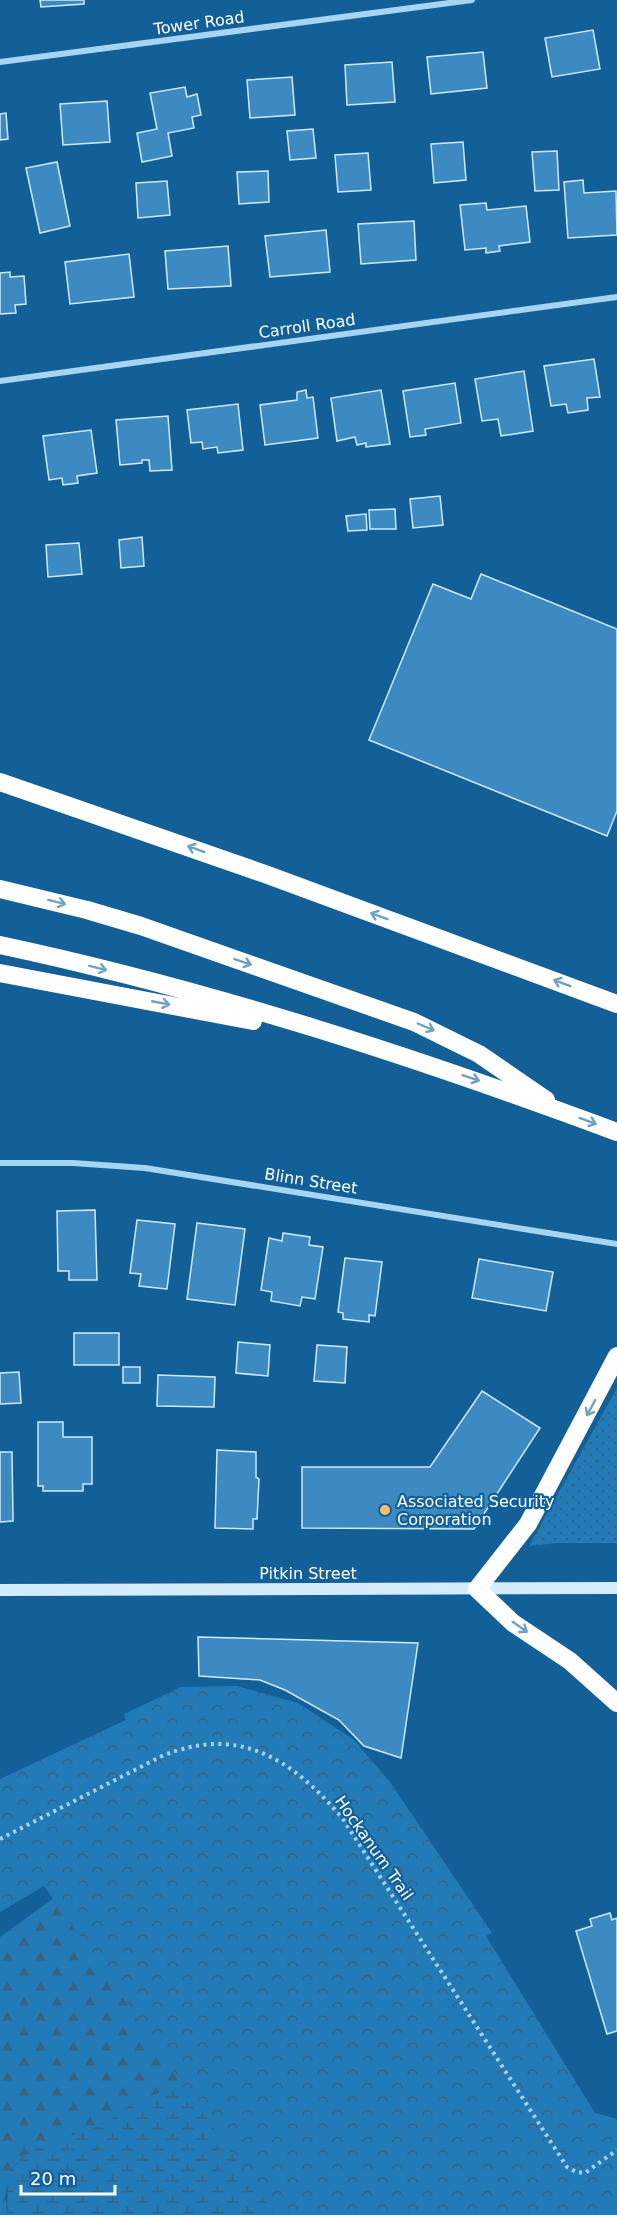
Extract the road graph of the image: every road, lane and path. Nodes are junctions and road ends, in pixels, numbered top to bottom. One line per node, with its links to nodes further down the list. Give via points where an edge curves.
1 (472, 0): 2 (street, Tower Road)
2 (0, 62)
3 (617, 297): 4 (street, Carroll Road)
4 (0, 381)
5 (0, 782): 9 (highway, one-way to 5, via 265,874)
6 (0, 889): 11 (highway, one-way to 11, via 141,926 427,1027 495,1064)
7 (0, 945): 10 (highway, one-way to 10, via 171,987)
8 (0, 973): 10 (highway, one-way to 10)
9 (617, 1004)
10 (356, 1040): 11 (highway, one-way to 11)
11 (559, 1110): 12 (highway, one-way to 12)
12 (617, 1132)
13 (0, 1163): 14 (street, Blinn Street, via 145,1168)
14 (617, 1244)
15 (617, 1356): 17 (highway, one-way to 17, via 528,1524)
16 (617, 1588): 17 (main road, Pitkin Street)
17 (477, 1589): 18 (main road, Pitkin Street); 19 (highway, one-way to 19, via 504,1615 570,1661)
18 (0, 1590)
19 (617, 1702)
20 (0, 1839): 21 (path, Hockanum Trail, via 181,1748 219,1743 245,1747 273,1758 301,1776 343,1819 567,2167 581,2174 589,2172)
21 (617, 2150)

